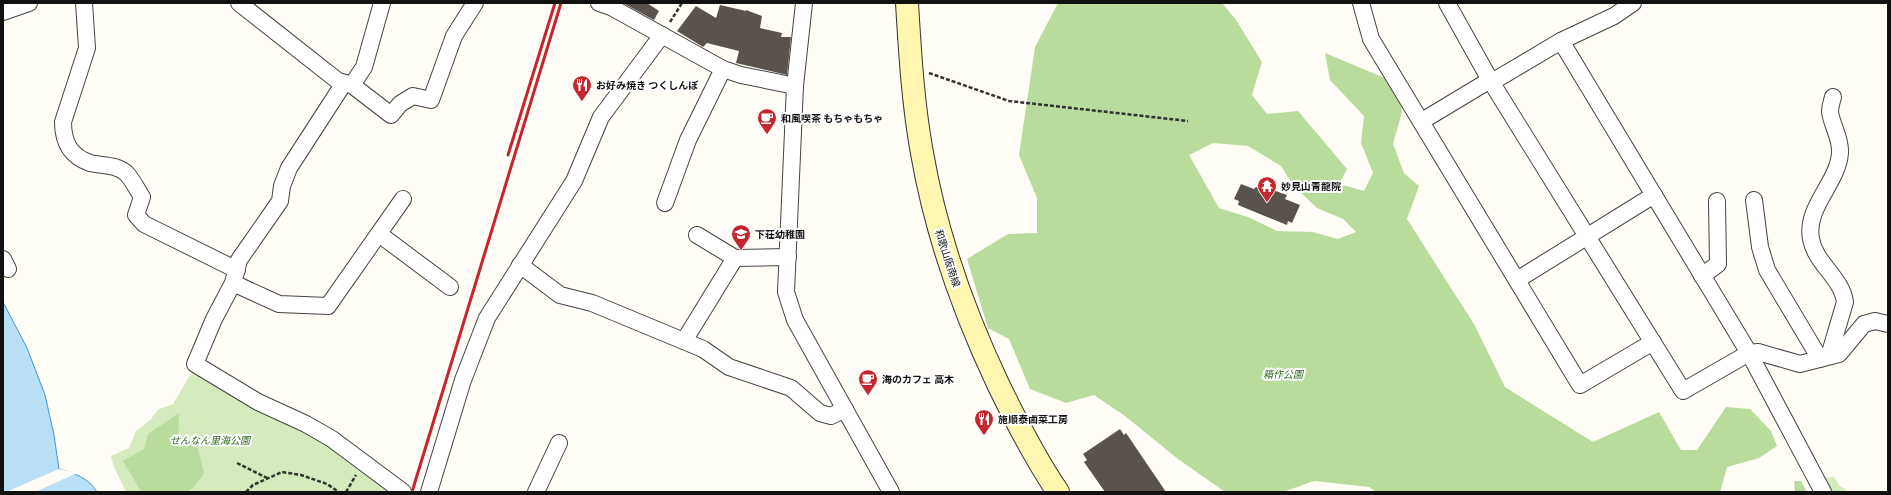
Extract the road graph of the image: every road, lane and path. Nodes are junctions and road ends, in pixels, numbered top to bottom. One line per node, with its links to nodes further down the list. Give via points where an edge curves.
1 (29, 3): 13 (street)
2 (84, 3): 35 (street, via 87,48 63,122 66,143 75,154 90,163 109,165 126,173 142,197 136,215 144,224)
3 (239, 3): 19 (street, via 338,81)
4 (382, 3): 19 (street, via 364,67)
5 (475, 3): 19 (street, via 454,36 431,100 413,96 400,104 391,116)
6 (599, 3): 14 (street)
7 (682, 3): 14 (path)
8 (804, 3): 20 (street)
9 (907, 3): 56 (main road, 和歌山阪南線, via 911,68 922,153 941,242 975,336 1018,426)
10 (1361, 3): 23 (street, via 1371,39)
11 (1447, 3): 18 (street)
12 (1633, 3): 15 (street, via 1614,16)
13 (3, 12)
14 (662, 35): 16 (street); 34 (street, via 601,117 574,181)
15 (1560, 41): 18 (street); 24 (street)
16 (723, 69): 20 (street); 28 (street, via 688,140)
17 (931, 74): 22 (path, via 1009,102)
18 (1491, 81): 23 (street); 31 (street)
19 (348, 84): 35 (street, via 289,168 282,186 280,201 239,260)
20 (795, 86): 32 (street)
21 (1832, 97): 43 (street, via 1830,111 1839,139 1840,154 1816,208 1810,238 1815,253 1844,293 1845,302)
22 (1188, 121)
23 (1422, 121): 37 (street)
24 (1654, 196): 31 (street); 36 (street)
25 (403, 200): 29 (street)
26 (1754, 200): 43 (street, via 1760,247 1767,270)
27 (1717, 201): 36 (street, via 1718,264)
28 (665, 203)
29 (379, 234): 35 (street, via 328,306 279,304); 38 (street)
30 (697, 235): 33 (street)
31 (1587, 236): 37 (street); 41 (street)
32 (788, 257): 33 (street); 44 (street, via 786,292 795,320)
33 (735, 258): 40 (street)
34 (520, 265): 40 (street, via 560,295 592,303); 53 (street, via 487,318 463,380)
35 (235, 276): 47 (street, via 195,364 258,402 332,439)
36 (1702, 276): 42 (street)
37 (1516, 280): 41 (street, via 1580,385)
38 (450, 287)
39 (1888, 324): 43 (street, via 1875,320 1864,324 1839,354)
40 (684, 341): 44 (street, via 703,349 729,367 791,388 820,413 832,416)
41 (1653, 342): 42 (street, via 1683,391)
42 (1749, 353): 43 (street, via 1758,352 1800,364); 57 (street)
43 (1825, 358)
44 (845, 408): 55 (street)
45 (559, 443): 54 (street)
46 (237, 463): 48 (path)
47 (364, 463): 51 (path); 52 (street)
48 (269, 479): 49 (path, via 253,485); 50 (path, via 282,472 301,475 327,484)
49 (246, 492)
50 (339, 492)
51 (346, 492)
52 (403, 492)
53 (429, 492)
54 (536, 492)
55 (891, 492)
56 (1058, 492)
57 (1823, 492)

